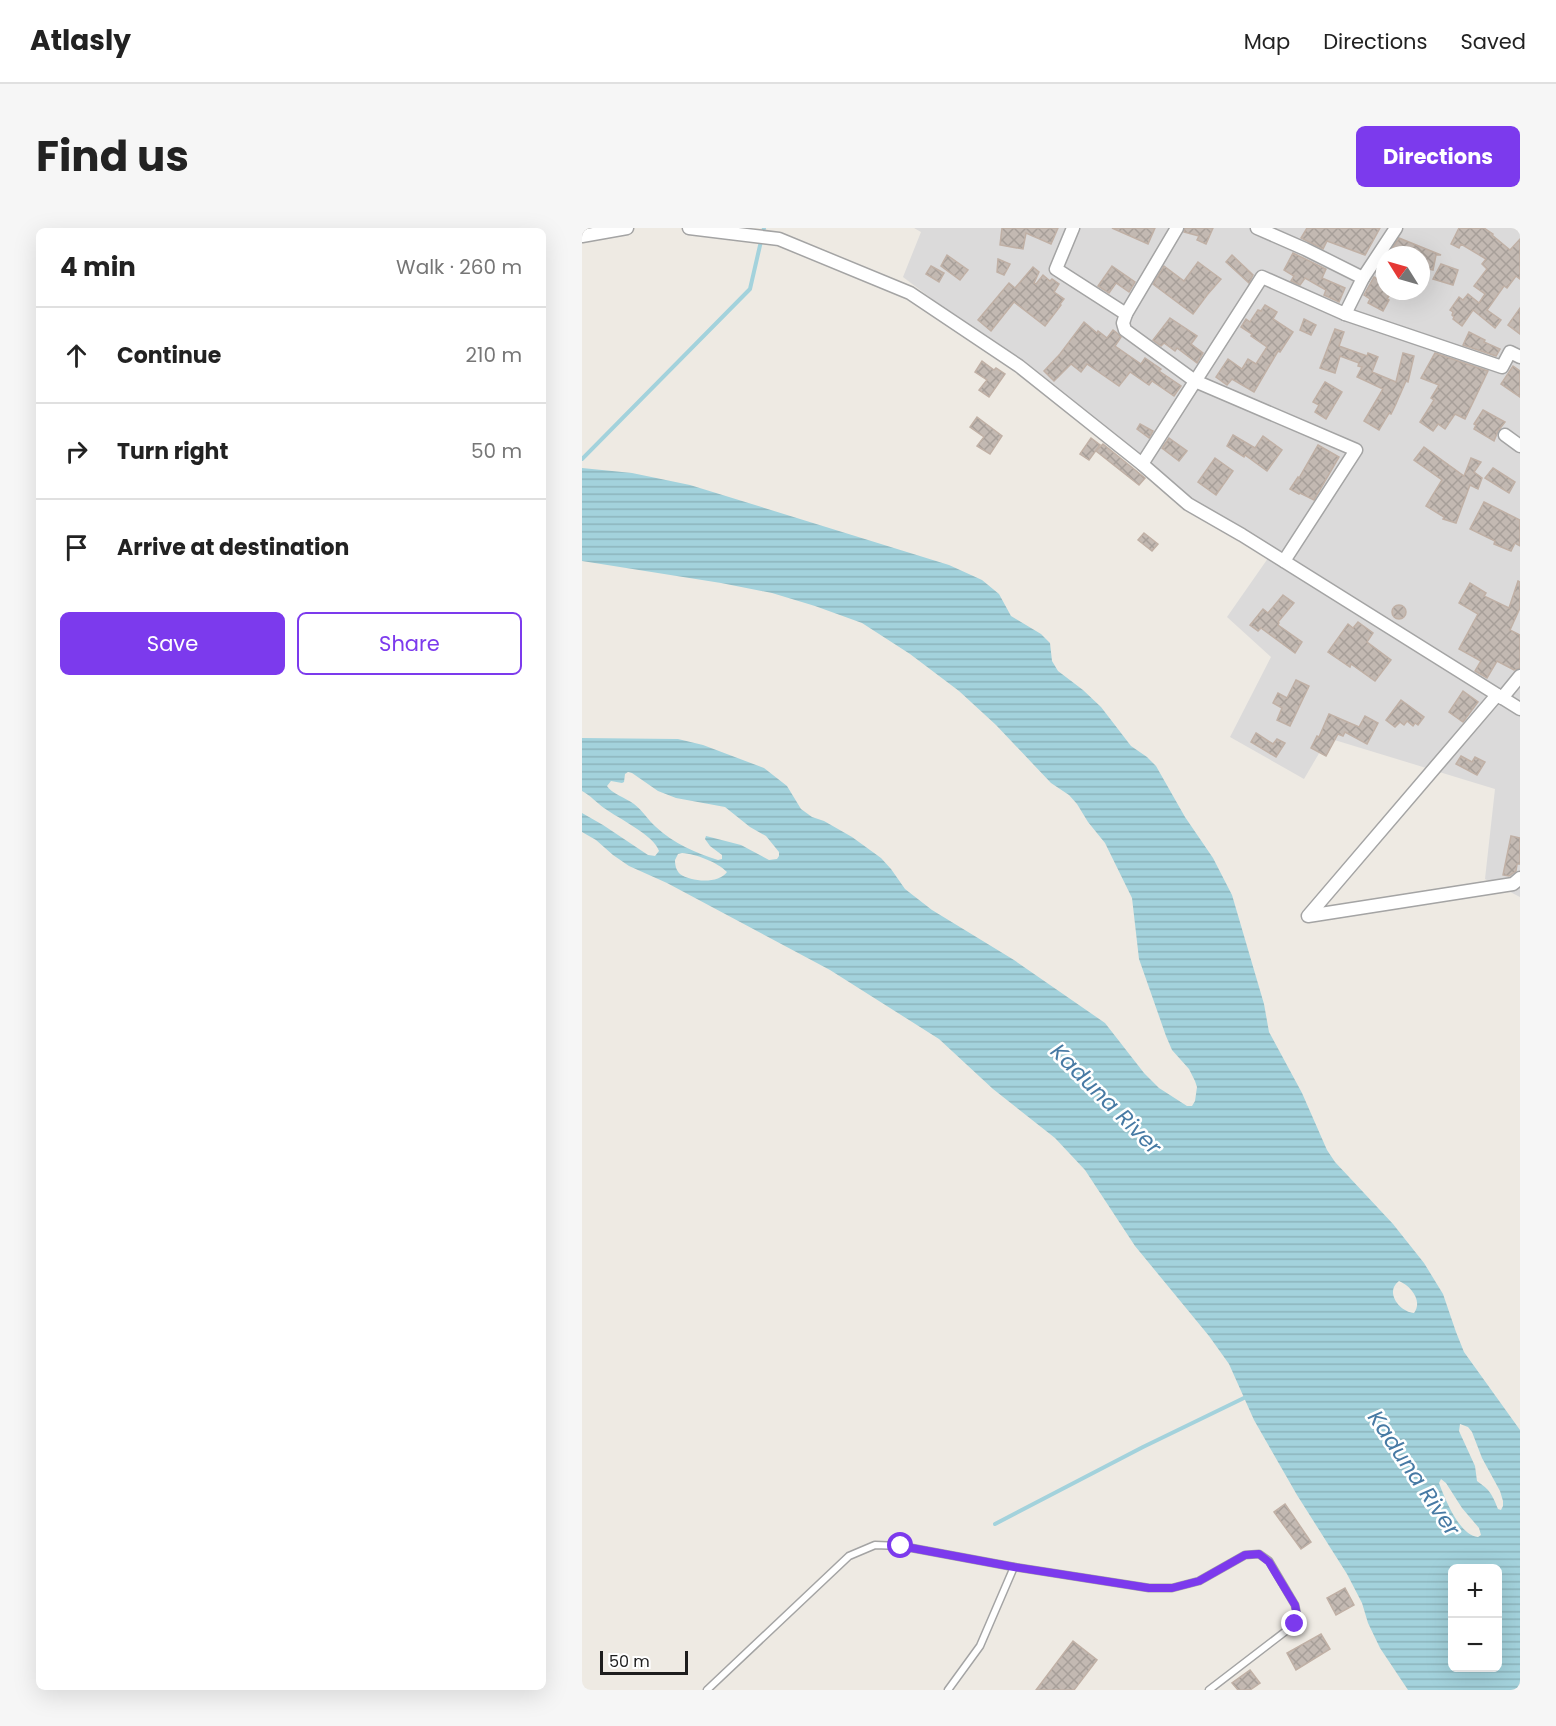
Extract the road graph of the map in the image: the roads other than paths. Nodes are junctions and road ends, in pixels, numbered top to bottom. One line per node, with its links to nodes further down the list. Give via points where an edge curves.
1 (627, 228): 7 (street)
2 (689, 228): 15 (street, via 778,239 910,293 1019,366)
3 (1072, 228): 9 (street, via 1056,269)
4 (1177, 228): 9 (street)
5 (1257, 228): 8 (street)
6 (1396, 228): 8 (street)
7 (582, 236)
8 (1363, 278): 10 (street)
9 (1126, 314): 12 (street, via 1125,330)
10 (1345, 314): 11 (street, via 1502,367 1510,352); 12 (street, via 1262,277)
11 (1520, 357)
12 (1195, 381): 15 (street); 16 (street, via 1356,450)
13 (1504, 435): 14 (street)
14 (1520, 446)
15 (1142, 464): 16 (street, via 1188,504)
16 (1284, 561): 18 (street)
17 (1520, 676): 18 (street)
18 (1499, 696): 19 (street); 20 (street, via 1308,916 1513,884)
19 (1520, 709)
20 (1520, 878)
21 (1014, 1567): 22 (lane, via 901,1546 875,1545 849,1556); 23 (lane, via 980,1646); 24 (lane, via 1149,1588 1172,1588 1199,1581 1245,1555 1259,1554 1269,1562 1295,1605 1295,1624)
22 (707, 1690)
23 (948, 1690)
24 (1209, 1690)

